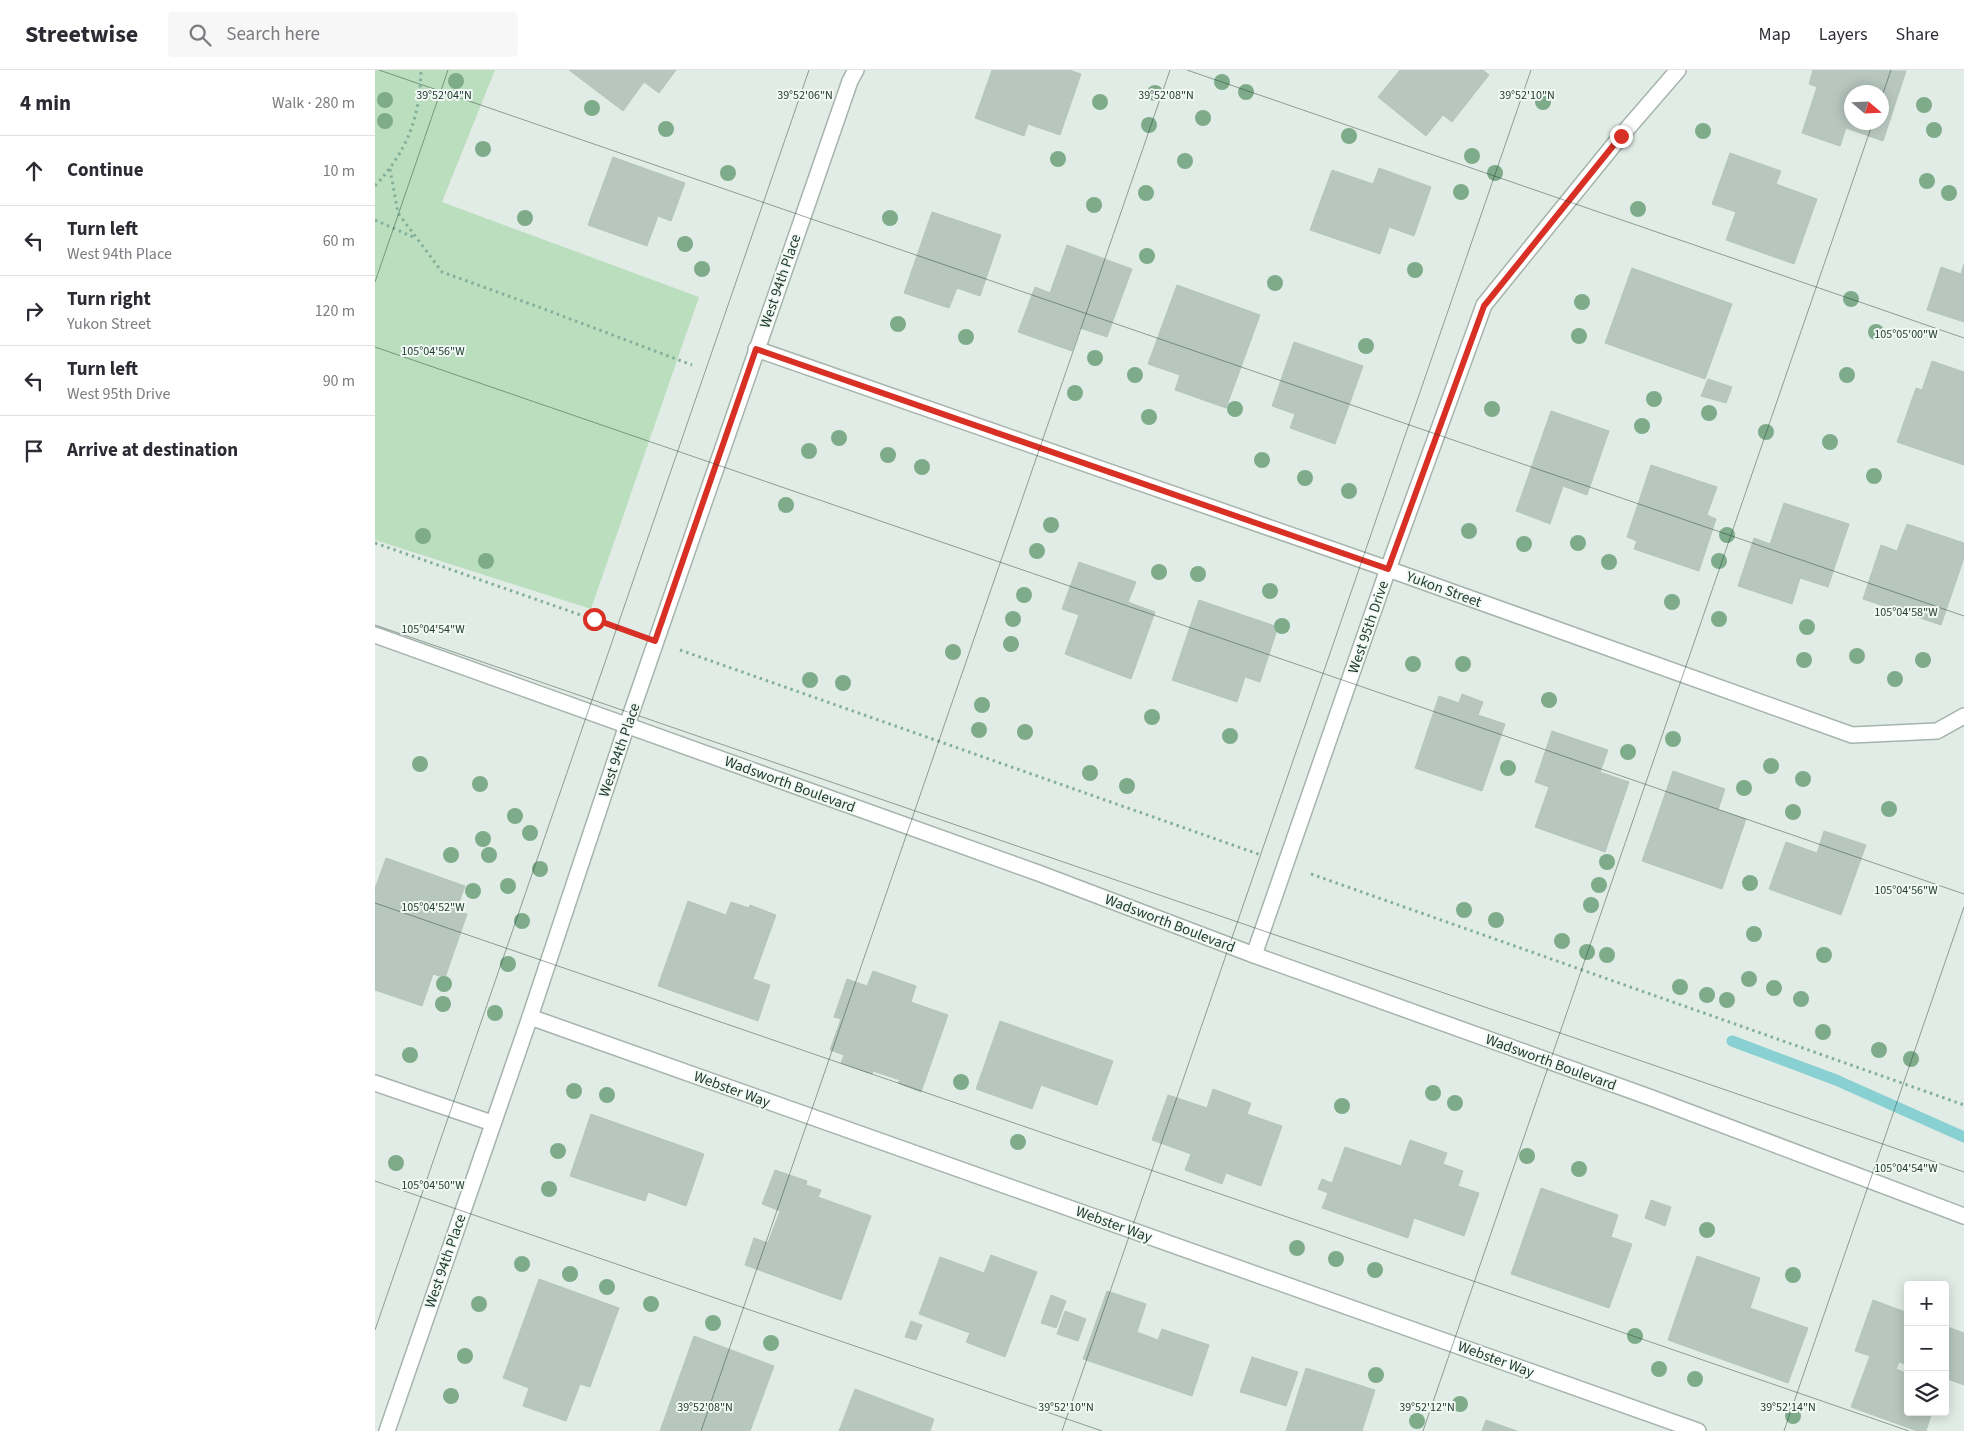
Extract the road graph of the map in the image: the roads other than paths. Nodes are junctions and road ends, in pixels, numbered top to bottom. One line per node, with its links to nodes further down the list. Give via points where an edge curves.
1 (856, 70): 3 (street, West 94th Place)
2 (1678, 70): 4 (street, West 95th Drive, via 1484,306)
3 (756, 349): 4 (street, Yukon Street); 7 (street, West 94th Place)
4 (1388, 569): 6 (street, Yukon Street, via 1852,735 1937,731); 8 (street, West 95th Drive)
5 (375, 635): 7 (street, Wadsworth Boulevard)
6 (1964, 716)
7 (627, 725): 8 (street, Wadsworth Boulevard, via 1041,874); 9 (street, West 94th Place)
8 (1254, 955): 12 (street, Wadsworth Boulevard, via 1640,1094)
9 (530, 1017): 11 (street, West 94th Place); 14 (street, Webster Way)
10 (375, 1083): 11 (street)
11 (492, 1123): 13 (street, West 94th Place)
12 (1964, 1216)
13 (387, 1431)
14 (1698, 1431)

